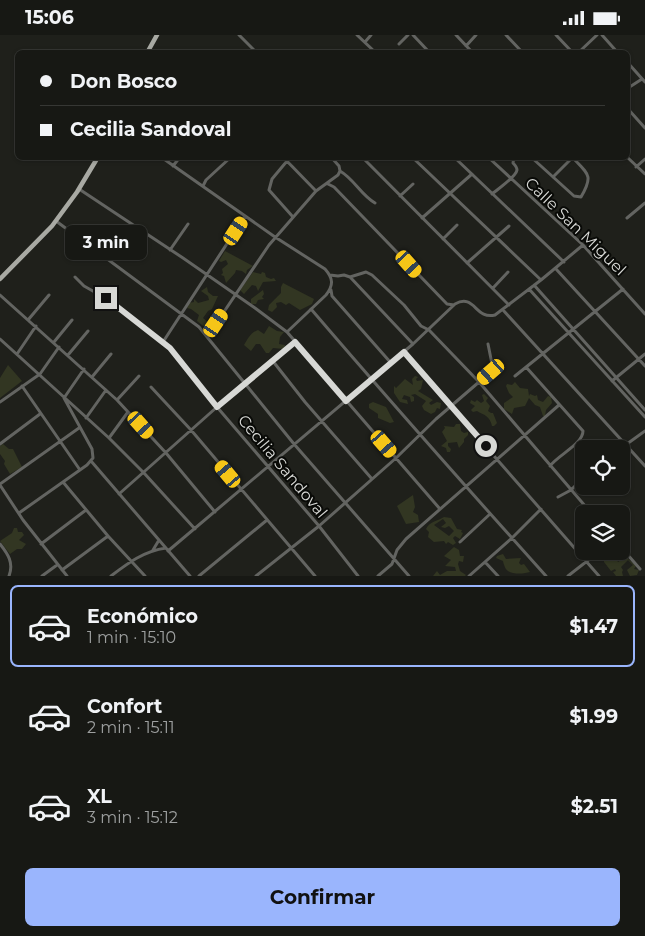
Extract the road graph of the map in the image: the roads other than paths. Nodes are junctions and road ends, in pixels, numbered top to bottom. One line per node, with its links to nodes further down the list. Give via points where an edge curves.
1 (157, 35): 16 (main road)
2 (240, 35): 17 (street)
3 (357, 35): 13 (street)
4 (371, 35): 13 (street)
5 (408, 35): 14 (street)
6 (413, 35): 19 (street)
7 (456, 35): 15 (street)
8 (476, 35): 15 (street)
9 (506, 35): 21 (street)
10 (556, 35): 22 (street)
11 (597, 35): 23 (street)
12 (602, 35): 24 (street)
13 (364, 42): 18 (street)
14 (399, 44)
15 (466, 46): 20 (street)
16 (149, 50)
17 (254, 50)
18 (373, 50)
19 (427, 50)
20 (470, 50)
21 (519, 50)
22 (570, 50)
23 (581, 50)
24 (615, 50)
25 (630, 65): 26 (street)
26 (644, 80): 27 (street)
27 (630, 87)
28 (630, 111): 29 (street)
29 (645, 128)
30 (645, 159): 47 (street)
31 (96, 160): 58 (main road)
32 (165, 160): 46 (street)
33 (178, 160): 46 (street)
34 (228, 160): 56 (street)
35 (334, 160): 48 (street)
36 (365, 160): 62 (street)
37 (415, 160): 60 (street)
38 (458, 160): 49 (street)
39 (491, 160): 52 (street, Calle San Miguel)
40 (514, 160): 52 (street, via 517,171)
41 (534, 160): 51 (street)
42 (570, 160): 51 (street)
43 (574, 160): 51 (street, via 589,178 581,197 574,196)
44 (630, 160): 47 (street)
45 (287, 161): 59 (street); 66 (street, via 272,179 269,190)
46 (173, 166): 56 (street)
47 (636, 167): 50 (street)
48 (340, 171): 53 (street); 63 (street)
49 (472, 174): 60 (street); 61 (street)
50 (645, 175)
51 (552, 177)
52 (510, 179): 61 (street); 76 (street, Calle San Miguel)
53 (332, 180): 54 (street); 57 (street)
54 (327, 184): 57 (street); 59 (street)
55 (413, 184): 62 (street)
56 (203, 186): 65 (street)
57 (334, 187): 96 (street)
58 (79, 189): 69 (main road); 77 (street)
59 (316, 191): 66 (street)
60 (450, 194): 67 (street); 74 (street)
61 (492, 194): 78 (street)
62 (400, 196): 67 (street)
63 (375, 203)
64 (645, 203): 68 (street)
65 (245, 216): 73 (street); 82 (street)
66 (293, 217): 73 (street)
67 (422, 218): 75 (street)
68 (627, 218)
69 (56, 221): 86 (main road); 103 (street)
70 (188, 224): 77 (street)
71 (457, 225): 75 (street)
72 (509, 226): 74 (street)
73 (275, 237): 83 (street); 95 (street)
74 (496, 238): 79 (street); 87 (street)
75 (443, 239): 79 (street)
76 (583, 245): 78 (street); 92 (street, Calle San Miguel)
77 (170, 249): 82 (street)
78 (564, 262): 80 (street)
79 (467, 263): 89 (street)
80 (556, 268): 87 (street); 102 (street)
81 (508, 271): 89 (street)
82 (207, 275): 95 (street); 103 (street)
83 (330, 275): 85 (street); 90 (street)
84 (75, 277): 116 (street, Cecilia Sandoval)
85 (350, 277): 108 (street, via 366,272 372,275 421,326); 118 (street)
86 (0, 279)
87 (541, 280): 88 (street)
88 (534, 285): 91 (street); 109 (street)
89 (493, 288): 98 (street)
90 (330, 289): 99 (street); 129 (street, via 332,296)
91 (529, 289): 98 (street); 112 (street)
92 (623, 289): 102 (street); 104 (street, Calle San Miguel)
93 (0, 295): 105 (street)
94 (49, 295): 105 (street)
95 (235, 295): 111 (street); 113 (street)
96 (447, 303): 97 (street); 101 (street)
97 (454, 305): 100 (street, via 467,301 482,314 490,316); 101 (street)
98 (509, 305): 100 (street)
99 (311, 309): 111 (street); 138 (street)
100 (503, 310): 122 (street)
101 (446, 312): 108 (street)
102 (597, 312): 109 (street); 127 (street)
103 (182, 314): 113 (street); 116 (street)
104 (645, 314)
105 (28, 320): 107 (street)
106 (72, 320): 115 (street)
107 (36, 327): 115 (street); 123 (street)
108 (429, 330): 118 (street); 140 (street)
109 (574, 330): 112 (street); 137 (street)
110 (88, 331): 126 (street)
111 (287, 332): 117 (street)
112 (570, 334): 122 (street); 139 (street)
113 (207, 337): 141 (street)
114 (0, 339): 123 (street)
115 (54, 342): 120 (street)
116 (163, 342): 151 (street, Cecilia Sandoval)
117 (295, 342): 128 (street); 147 (street)
118 (413, 344): 121 (street)
119 (488, 344): 140 (street, via 493,369)
120 (59, 347): 126 (street); 133 (street)
121 (404, 352): 129 (street); 150 (street)
122 (543, 353): 131 (street); 167 (street)
123 (16, 354): 133 (street)
124 (111, 354): 136 (street)
125 (645, 354): 127 (street)
126 (68, 355): 132 (street)
127 (639, 359): 130 (street); 137 (street)
128 (272, 360): 141 (street); 159 (street)
129 (391, 363): 138 (street)
130 (645, 366)
131 (526, 367): 135 (street); 149 (street)
132 (84, 369): 136 (street); 145 (street)
133 (40, 375): 142 (street); 145 (street)
134 (139, 376): 146 (street)
135 (515, 376)
136 (92, 377): 144 (street)
137 (616, 377): 139 (street); 152 (street)
138 (371, 379): 147 (street); 163 (street)
139 (612, 381): 156 (street)
140 (479, 382): 150 (street); 164 (street)
141 (244, 384): 151 (street); 170 (street)
142 (22, 386): 148 (street); 155 (street)
143 (151, 387): 161 (street)
144 (106, 390): 146 (street); 158 (street)
145 (64, 398): 154 (street); 157 (street)
146 (117, 400): 153 (street)
147 (346, 401): 159 (street); 173 (street)
148 (0, 402)
149 (559, 405): 164 (street); 177 (street, via 583,431 583,436)
150 (451, 406): 163 (street); 174 (street)
151 (217, 407): 161 (street); 176 (street, Cecilia Sandoval)
152 (645, 409)
153 (128, 412): 165 (street); 172 (street)
154 (82, 414): 157 (street); 158 (street)
155 (40, 415): 166 (street); 169 (street)
156 (645, 417)
157 (74, 419): 160 (street)
158 (86, 419): 165 (street)
159 (322, 422): 170 (street); 181 (street)
160 (79, 428): 166 (street); 175 (street, via 92,449)
161 (191, 430): 172 (street); 186 (street)
162 (645, 431): 168 (street)
163 (420, 435): 173 (street); 184 (street)
164 (525, 437): 174 (street); 177 (street)
165 (109, 438): 180 (street)
166 (60, 440): 179 (street); 183 (street)
167 (623, 440)
168 (630, 442)
169 (0, 444)
170 (294, 444): 176 (street); 190 (street)
171 (630, 448): 178 (street)
172 (166, 453): 180 (street); 195 (street)
173 (396, 458): 181 (street); 192 (street)
174 (498, 460): 184 (street); 193 (street)
175 (91, 461): 179 (street); 188 (street)
176 (268, 466): 186 (street); 199 (street, Cecilia Sandoval)
177 (550, 466): 187 (street)
178 (645, 466)
179 (80, 469): 182 (street)
180 (144, 473): 188 (street); 200 (street)
181 (372, 479): 190 (street)
182 (63, 482): 194 (street); 196 (street)
183 (0, 485): 196 (street)
184 (467, 485): 192 (street); 197 (street)
185 (575, 486): 187 (street)
186 (241, 489): 195 (street); 198 (street)
187 (571, 490): 189 (street); 191 (street)
188 (119, 494): 203 (street)
189 (558, 497)
190 (345, 503): 199 (street); 211 (street)
191 (584, 505)
192 (440, 509): 211 (street, via 406,539)
193 (541, 509): 202 (street); 213 (street)
194 (86, 510): 201 (street); 206 (street)
195 (215, 512): 200 (street)
196 (18, 513): 206 (street)
197 (490, 514): 202 (street); 204 (street)
198 (267, 520): 207 (street); 224 (street)
199 (319, 526): 207 (street); 227 (street, Cecilia Sandoval)
200 (195, 529): 209 (street)
201 (108, 536): 212 (street); 217 (street)
202 (512, 538): 214 (street); 232 (street)
203 (159, 540): 208 (street); 209 (street)
204 (460, 542)
205 (0, 544): 218 (street, via 11,561)
206 (41, 544): 215 (street)
207 (292, 548): 225 (street); 226 (street)
208 (153, 550): 209 (street); 212 (street)
209 (167, 550): 223 (street)
210 (630, 557): 216 (street)
211 (394, 559): 228 (street); 229 (street)
212 (131, 561): 221 (street); 222 (street)
213 (586, 561): 233 (street); 234 (street)
214 (485, 562): 230 (street); 231 (street)
215 (57, 565): 217 (street); 219 (street)
216 (640, 569)
217 (62, 570): 220 (street)
218 (9, 576)
219 (42, 576)
220 (67, 576)
221 (111, 576)
222 (145, 576)
223 (190, 576)
224 (199, 576)
225 (256, 576)
226 (315, 576)
227 (358, 576)
228 (378, 576)
229 (409, 576)
230 (469, 576)
231 (498, 576)
232 (546, 576)
233 (568, 576)
234 (599, 576)

